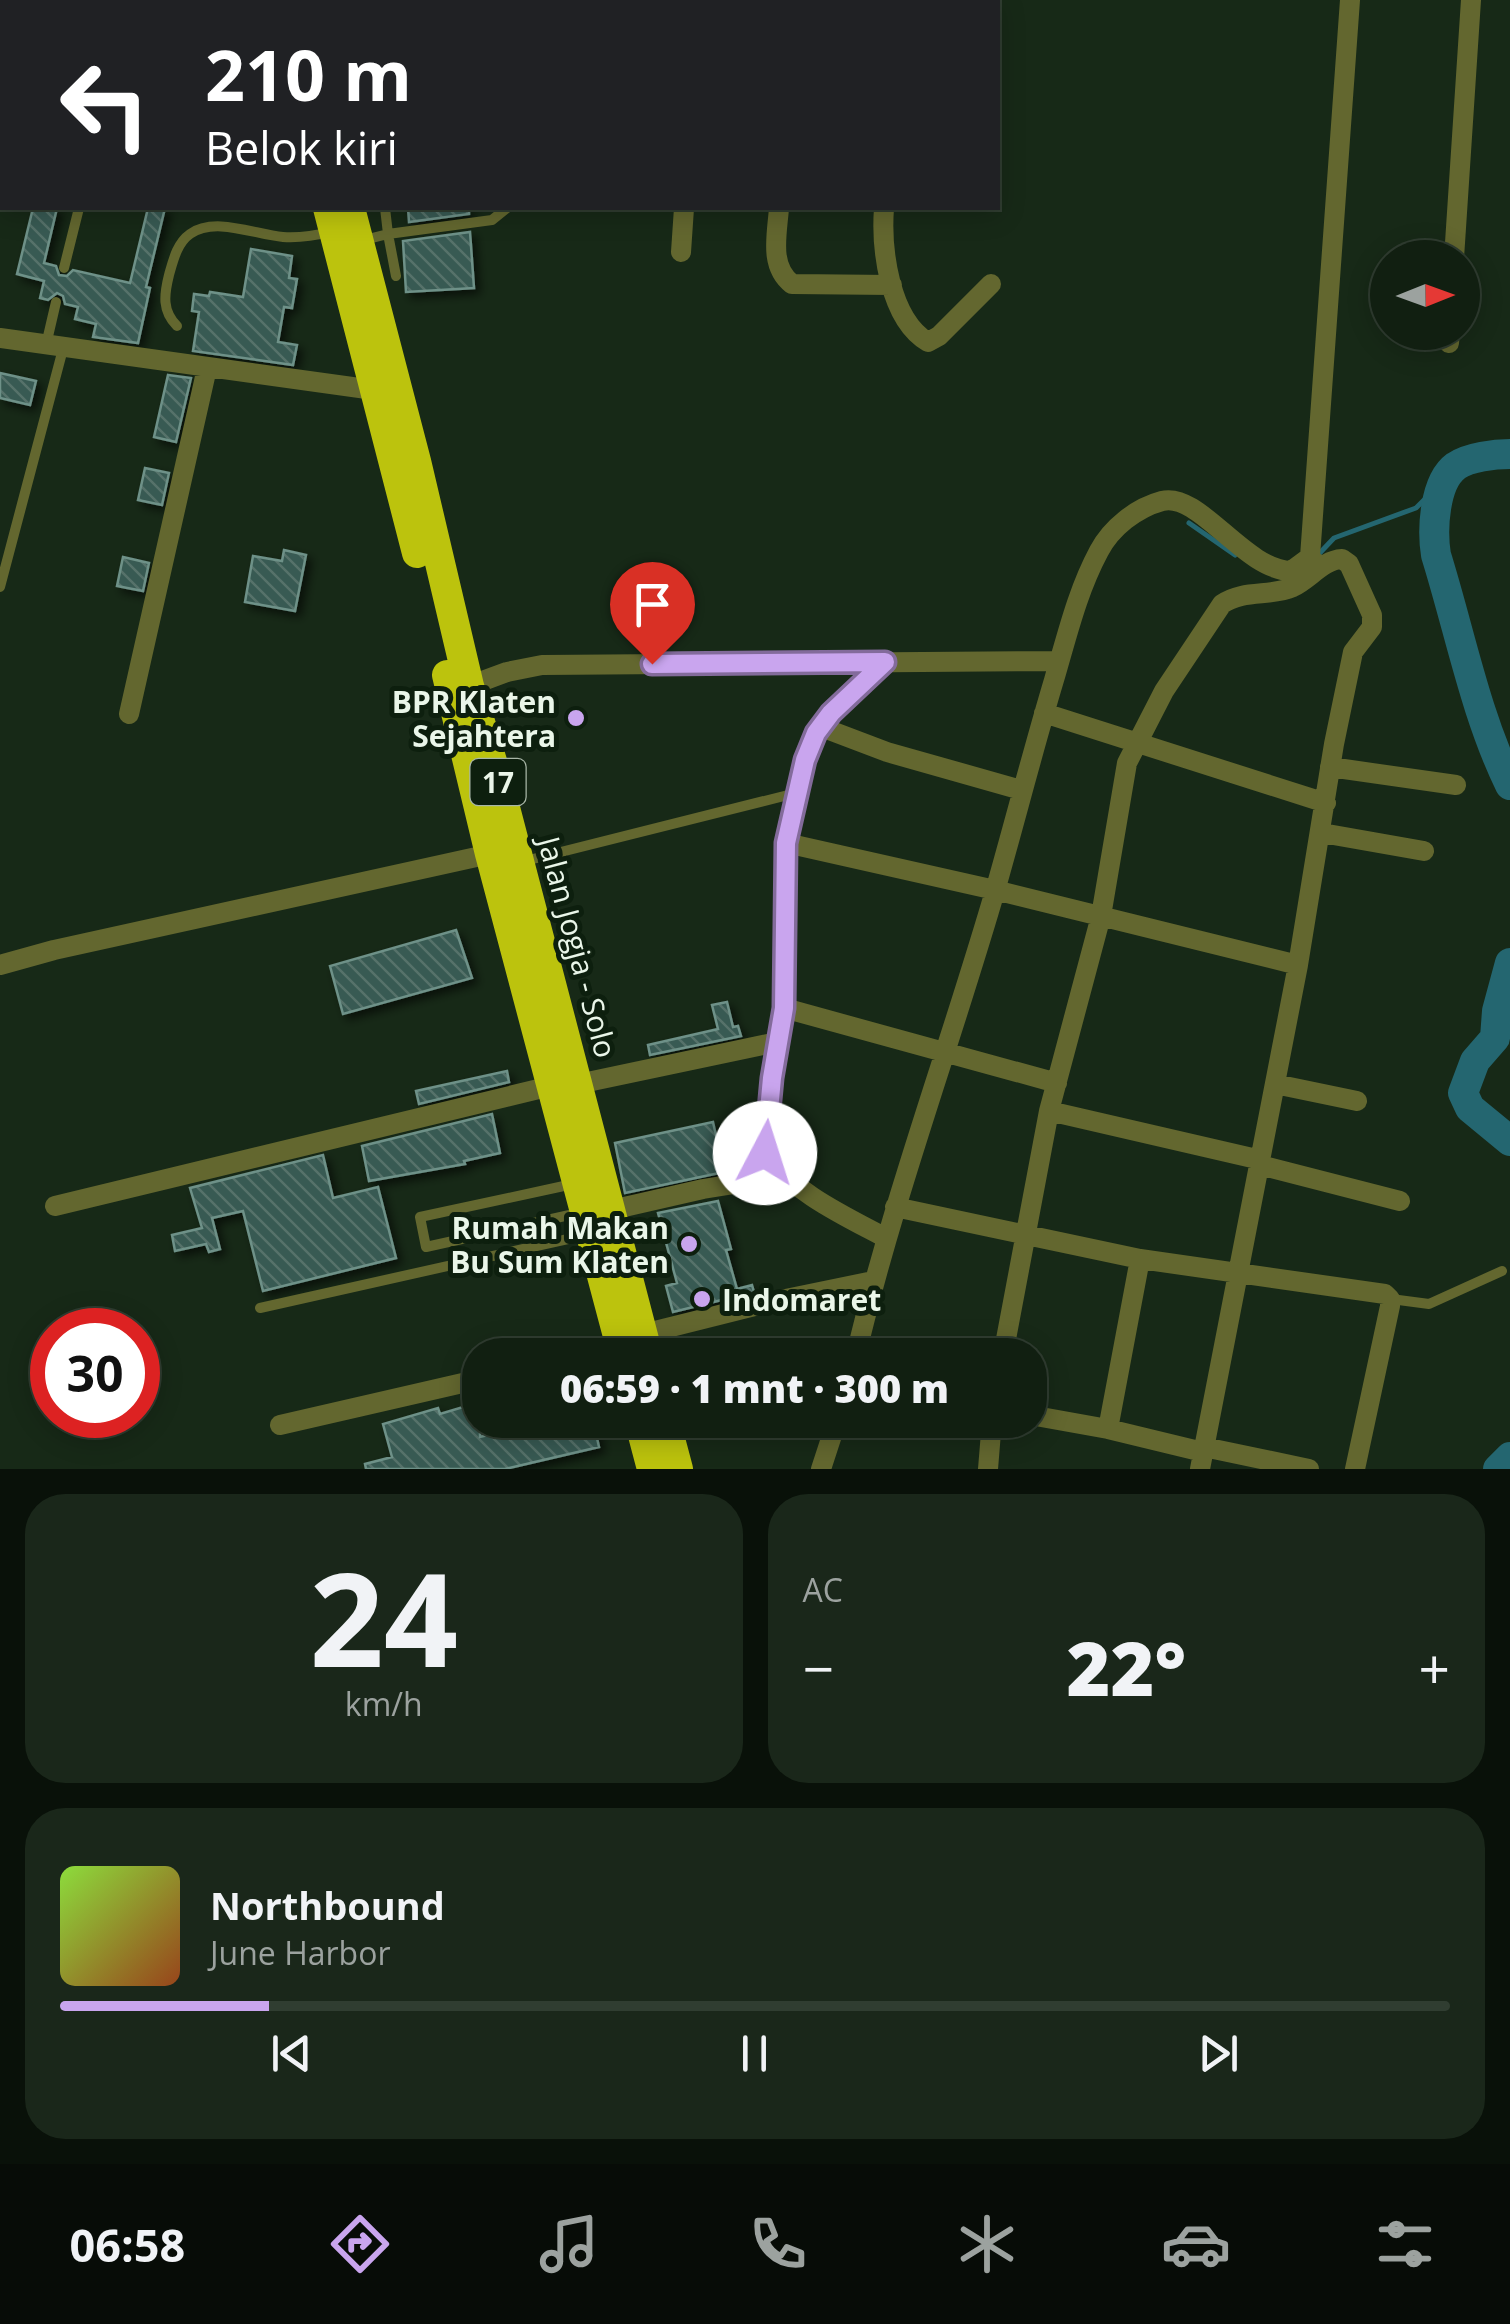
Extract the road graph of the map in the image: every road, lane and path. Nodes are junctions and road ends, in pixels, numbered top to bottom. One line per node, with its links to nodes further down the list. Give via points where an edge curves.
1 (1350, 0): 22 (street)
2 (1471, 0): 10 (street)
3 (78, 210): 12 (lane)
4 (380, 210): 9 (lane)
5 (504, 210): 9 (lane, via 492,220)
6 (684, 210): 11 (street)
7 (779, 210): 15 (street, via 776,262 792,284)
8 (884, 210): 15 (street)
9 (352, 225): 13 (lane); 17 (lane, via 306,238 228,228 190,234 175,254 166,286 164,307); 21 (highway, Jalan Jogja - Solo / 17); 26 (highway, Jalan Jogja - Solo / 17)
10 (1455, 240)
11 (681, 252)
12 (64, 268)
13 (396, 276)
14 (992, 284): 15 (street, via 928,342 907,320)
15 (892, 285)
16 (56, 302): 19 (lane)
17 (177, 326)
18 (0, 338): 19 (street)
19 (55, 347): 20 (street); 23 (lane)
20 (207, 368): 21 (street); 28 (street)
21 (374, 390): 39 (highway, Jalan Jogja - Solo / 17)
22 (1315, 562): 25 (street, via 1274,569 1180,500 1160,501 1106,540 1077,599); 30 (street, via 1290,588 1234,596 1222,604); 31 (street, via 1348,564 1372,616 1354,652)
23 (0, 587)
24 (885, 662): 25 (street); 26 (street, via 542,665); 29 (street)
25 (1059, 662): 27 (street)
26 (470, 686): 39 (highway, Jalan Jogja - Solo / 17)
27 (1044, 713): 30 (street); 33 (street)
28 (128, 714)
29 (821, 727): 33 (street); 34 (street)
30 (1138, 741): 35 (street); 41 (street, via 1127,762)
31 (1330, 767): 32 (street); 35 (street)
32 (1456, 785)
33 (1020, 790): 40 (street)
34 (797, 793): 37 (street); 39 (lane)
35 (1326, 802): 36 (street)
36 (1322, 833): 38 (street); 43 (street)
37 (786, 843): 40 (street); 44 (street)
38 (1424, 850)
39 (504, 858): 42 (street); 49 (highway, Jalan Jogja - Solo / 17)
40 (995, 890): 41 (street); 46 (street)
41 (1100, 916): 43 (street); 47 (street)
42 (0, 965)
43 (1298, 965): 48 (street)
44 (784, 1008): 45 (street); 46 (street)
45 (777, 1042): 49 (street); 53 (street, via 765,1153)
46 (944, 1052): 47 (street); 56 (street)
47 (1057, 1084): 51 (street)
48 (1275, 1084): 50 (street); 52 (street)
49 (564, 1085): 55 (street); 57 (highway, Jalan Jogja - Solo / 17); 57 (highway, Jalan Jogja - Solo / 17)
50 (1357, 1101)
51 (1049, 1110): 52 (street); 58 (street)
52 (1260, 1162): 54 (street); 62 (street)
53 (784, 1176): 57 (street); 59 (street)
54 (1400, 1200)
55 (55, 1206)
56 (895, 1207): 58 (street); 59 (street)
57 (590, 1210): 57 (lane, via 426,1247 420,1217); 65 (lane); 66 (highway, Jalan Jogja - Solo / 17)
58 (1026, 1237): 60 (street); 69 (street)
59 (886, 1238): 63 (street)
60 (1140, 1259): 62 (street); 73 (street)
61 (1502, 1271): 64 (lane, via 1429,1304)
62 (1238, 1275): 64 (street); 78 (street)
63 (873, 1281): 67 (street, via 771,1302); 68 (street)
64 (1390, 1299): 83 (street)
65 (260, 1308)
66 (631, 1338)
67 (661, 1338)
68 (860, 1338)
69 (1006, 1338)
70 (462, 1383): 72 (street)
71 (1047, 1418): 73 (street)
72 (280, 1425)
73 (1108, 1429): 78 (street)
74 (649, 1438): 79 (highway)
75 (665, 1438): 79 (highway)
76 (831, 1438): 80 (street)
77 (991, 1438): 81 (street)
78 (1202, 1456): 82 (street)
79 (664, 1465)
80 (821, 1469)
81 (988, 1469)
82 (1309, 1469)
83 (1355, 1469)

